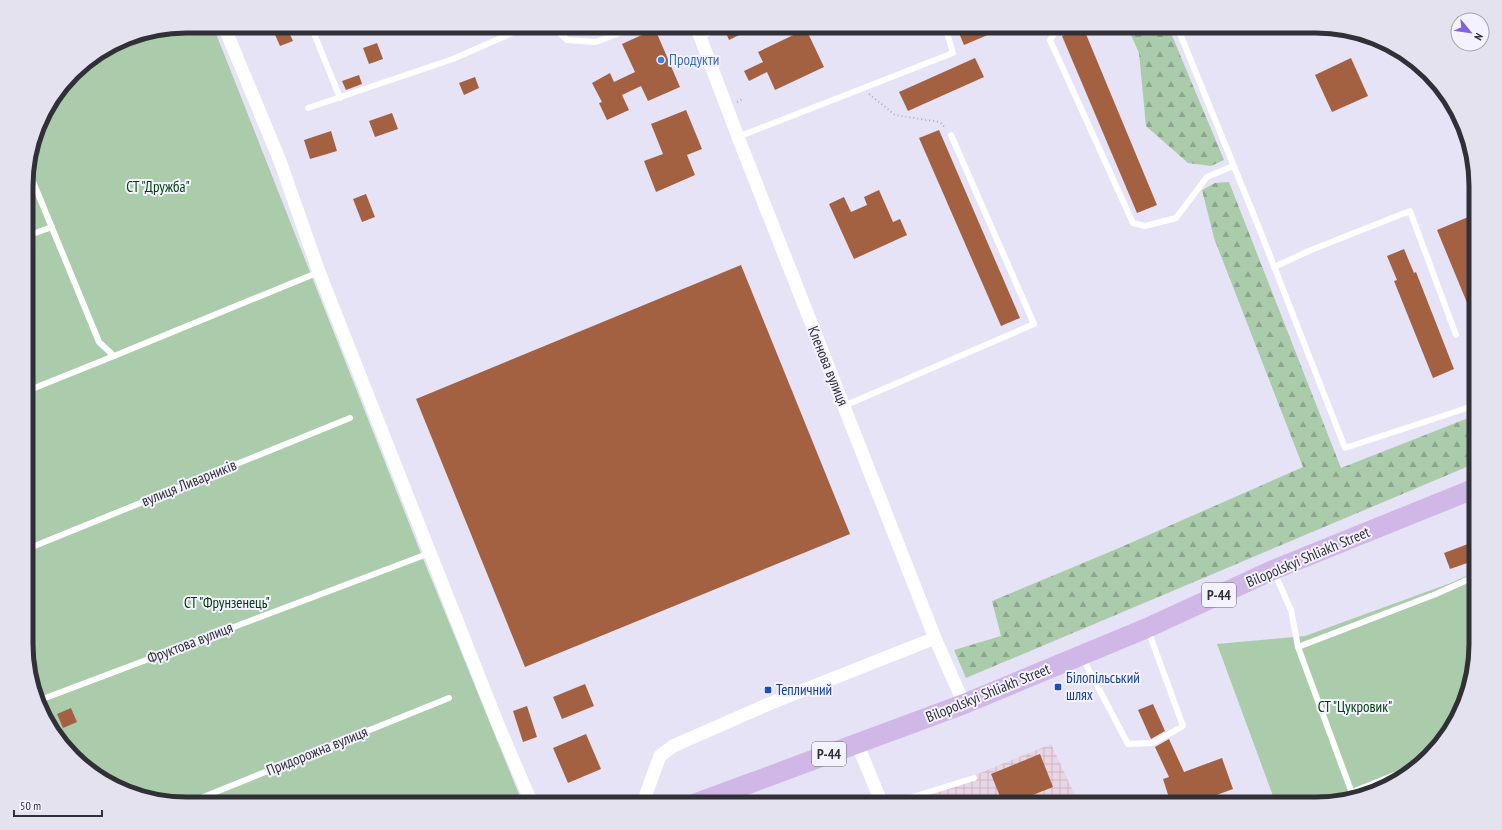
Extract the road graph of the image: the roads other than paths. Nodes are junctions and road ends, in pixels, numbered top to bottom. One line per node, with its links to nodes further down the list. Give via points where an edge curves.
1 (227, 33): 19 (street, via 280,160)
2 (314, 33): 10 (lane)
3 (512, 33): 10 (lane, via 453,59)
4 (560, 33): 5 (lane, via 567,40 596,42)
5 (620, 33)
6 (698, 33): 13 (street, Кленова вулиця)
7 (947, 33): 13 (lane, via 953,53)
8 (1054, 33): 14 (lane, via 1050,40 1133,223 1146,226 1176,218 1207,177)
9 (1180, 33): 14 (lane)
10 (340, 98): 11 (lane)
11 (308, 108)
12 (951, 135): 23 (lane, via 1034,324)
13 (738, 137): 23 (street, Кленова вулиця)
14 (1234, 166): 18 (lane)
15 (33, 181): 16 (lane)
16 (52, 227): 17 (lane); 21 (lane, via 99,342)
17 (33, 234)
18 (1274, 267): 20 (lane, via 1410,211); 24 (lane, via 1345,448)
19 (319, 272): 21 (lane); 28 (street)
20 (1456, 336)
21 (114, 356): 22 (lane)
22 (33, 390)
23 (844, 406): 32 (street, Кленова вулиця)
24 (1469, 407)
25 (350, 418): 27 (lane, вулиця Ливарників)
26 (1469, 491): 29 (main road, Bilopolskyi Shliakh Street / Р-44)
27 (33, 547)
28 (430, 553): 36 (lane, Фруктова вулиця); 44 (street)
29 (1273, 570): 31 (main road, Bilopolskyi Shliakh Street / Р-44); 33 (lane, via 1291,610)
30 (1469, 579): 33 (lane)
31 (1147, 628): 34 (main road, Bilopolskyi Shliakh Street / Р-44); 34 (lane, via 1183,726 1153,743 1128,744)
32 (935, 638): 37 (street, Кленова вулиця); 45 (street, via 771,703 673,746 660,756)
33 (1298, 647): 42 (lane)
34 (1081, 656): 37 (main road, Bilopolskyi Shliakh Street / Р-44)
35 (449, 698): 43 (lane, Придорожна вулиця)
36 (43, 699)
37 (964, 704): 38 (main road, Bilopolskyi Shliakh Street / Р-44)
38 (857, 743): 46 (main road, Bilopolskyi Shliakh Street / Р-44); 47 (street)
39 (1395, 776): 41 (lane)
40 (974, 778): 48 (lane)
41 (1363, 790)
42 (1353, 793)
43 (203, 797)
44 (529, 797)
45 (646, 797)
46 (719, 797)
47 (879, 797)
48 (913, 797)

